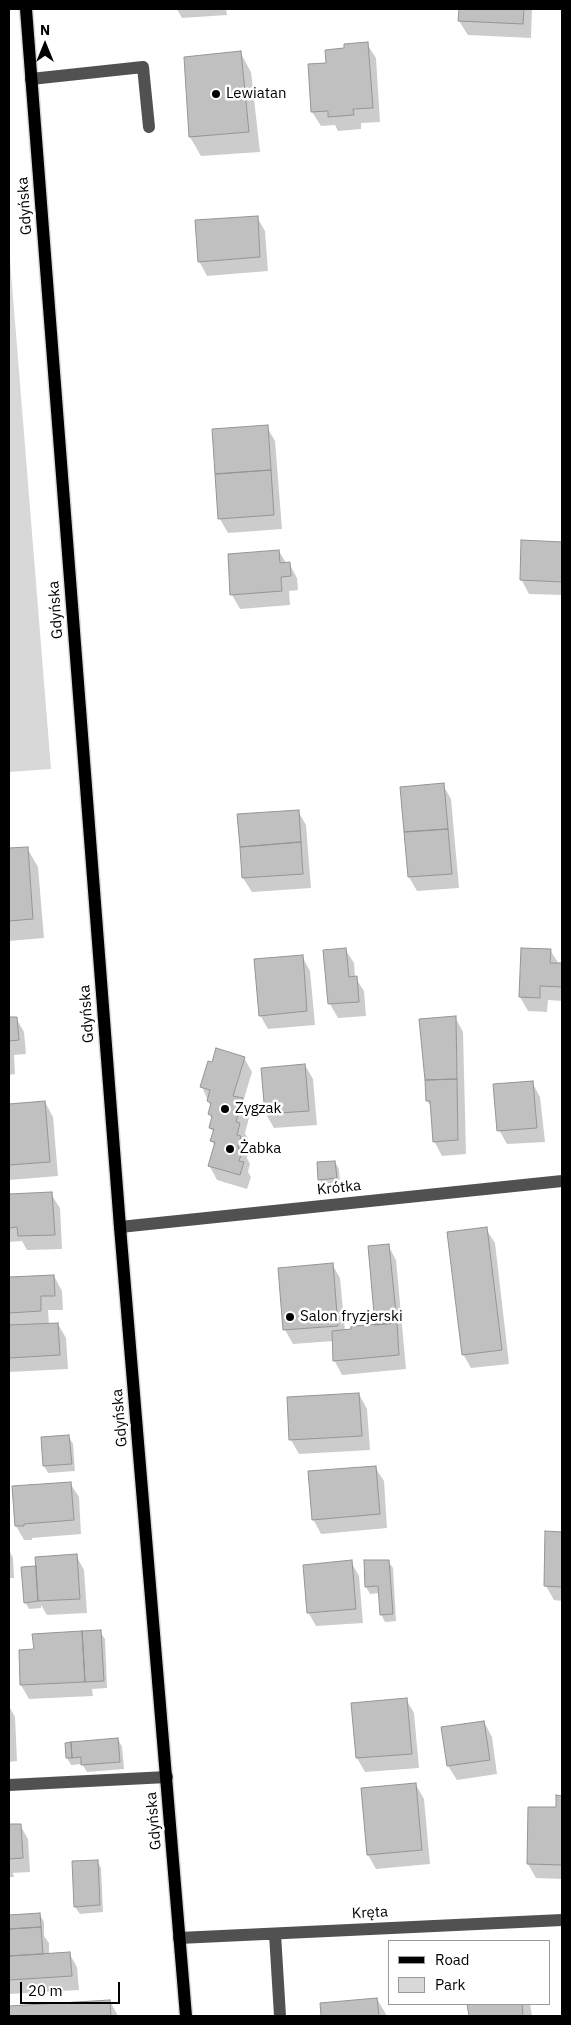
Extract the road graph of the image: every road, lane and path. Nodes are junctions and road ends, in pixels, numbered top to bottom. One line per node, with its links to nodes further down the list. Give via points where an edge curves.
1 (26, 9): 2 (main road, Gdyńska)
2 (32, 79): 3 (street, via 143,67); 5 (main road, Gdyńska)
3 (149, 127)
4 (562, 1181): 5 (street, Krótka)
5 (120, 1227): 6 (main road, Gdyńska)
6 (166, 1777): 7 (street); 10 (main road, Gdyńska)
7 (9, 1785)
8 (562, 1920): 9 (street, Kręta)
9 (275, 1934): 10 (street, Kręta); 12 (street)
10 (180, 1938): 11 (main road, Gdyńska)
11 (186, 2016)
12 (280, 2016)

